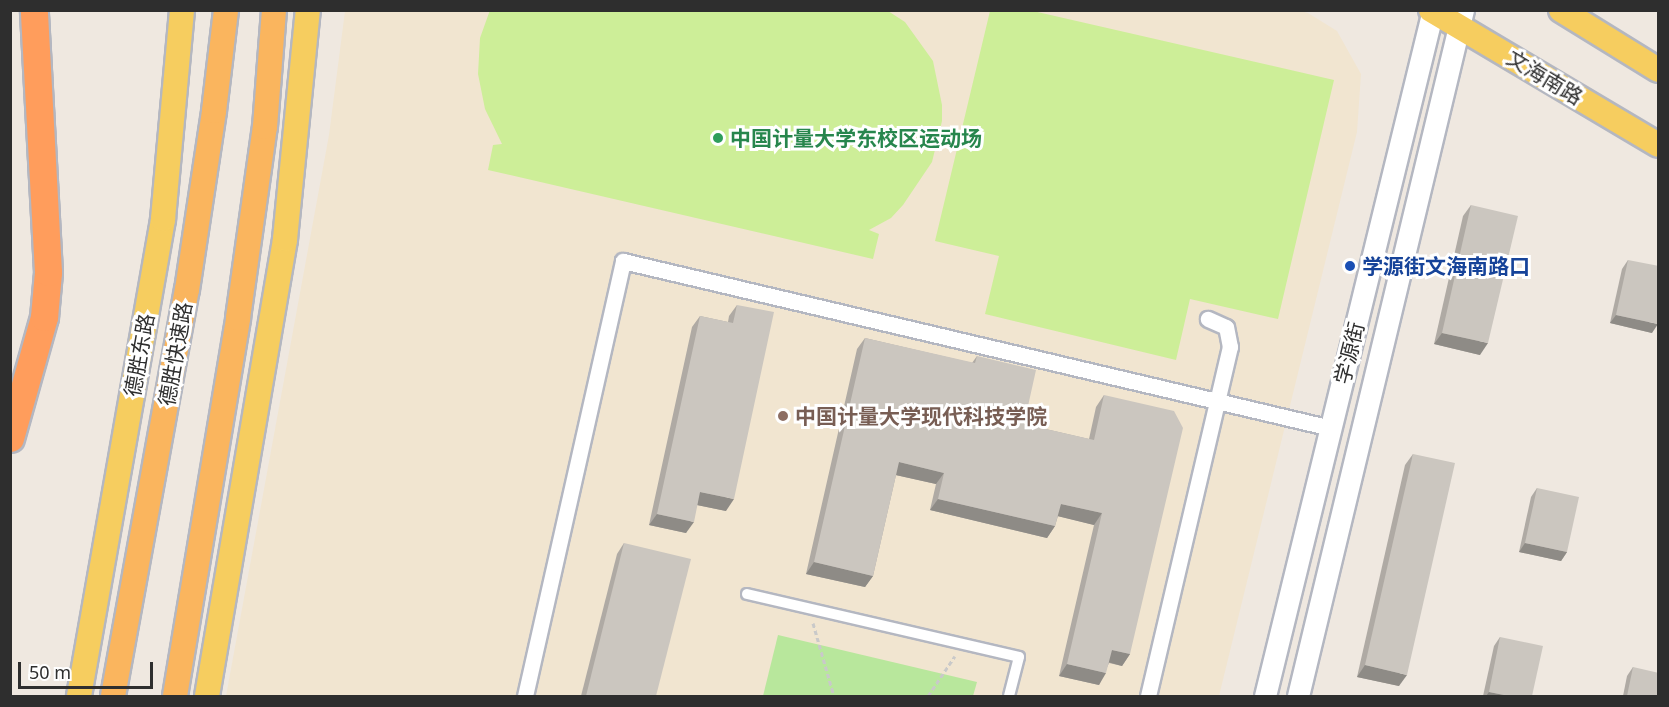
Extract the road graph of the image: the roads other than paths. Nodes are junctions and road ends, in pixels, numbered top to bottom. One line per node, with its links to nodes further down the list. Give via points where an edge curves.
1 (34, 10): 14 (highway, via 48,272 44,317)
2 (182, 10): 16 (main road, 德胜东路, via 163,219)
3 (226, 10): 17 (highway, 德胜快速路, via 187,290)
4 (274, 10): 18 (highway, via 261,160)
5 (308, 10): 19 (main road, via 285,239)
6 (1561, 10): 9 (main road)
7 (1432, 11): 8 (main road, 文海南路); 13 (main road, 学源街)
8 (1461, 19): 10 (main road, 文海南路); 24 (main road)
9 (1659, 70)
10 (1659, 145)
11 (1208, 319): 12 (street, via 1226,327 1230,347)
12 (1218, 402): 13 (street); 20 (street, via 622,261); 22 (street)
13 (1331, 428): 23 (main road, 学源街)
14 (10, 438)
15 (747, 594): 21 (street, via 1019,657)
16 (79, 696)
17 (113, 696)
18 (175, 696)
19 (207, 696)
20 (525, 696)
21 (1009, 696)
22 (1148, 696)
23 (1265, 696)
24 (1298, 696)

